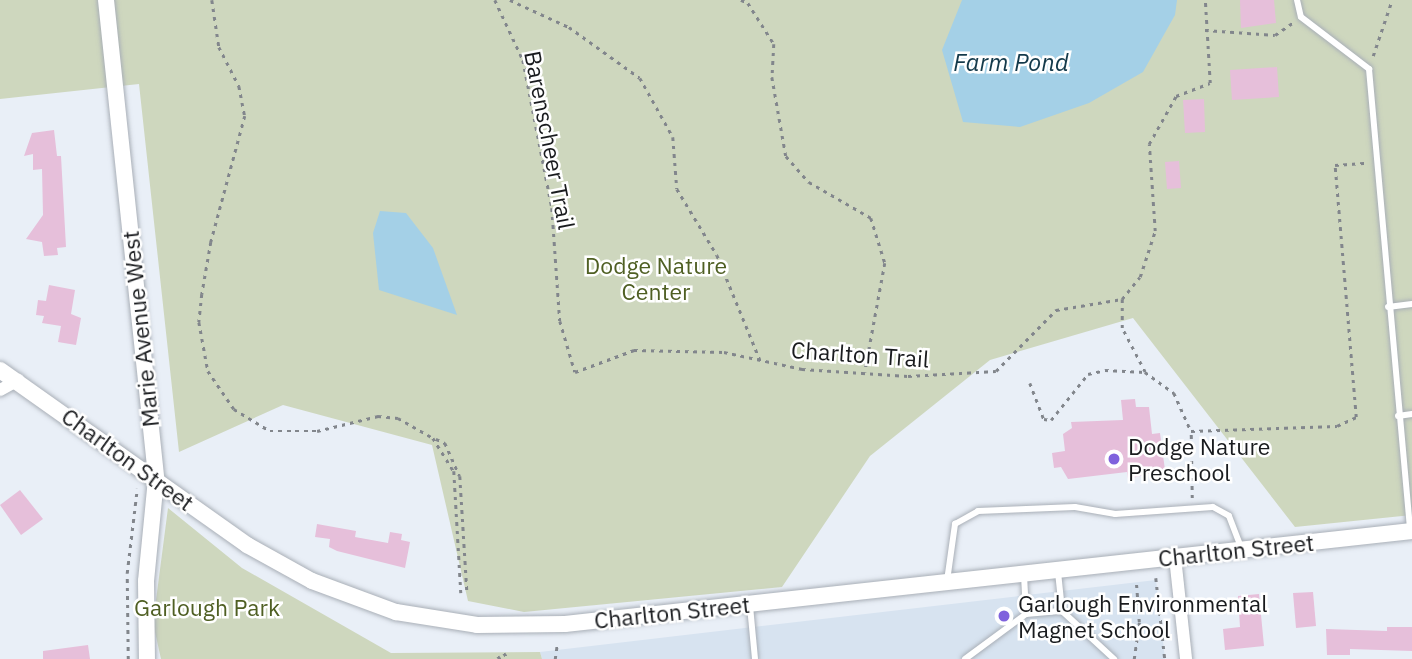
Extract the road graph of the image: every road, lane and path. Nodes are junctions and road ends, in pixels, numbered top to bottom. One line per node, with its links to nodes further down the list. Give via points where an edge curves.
1 (106, 0): 28 (street, Marie Avenue West)
2 (212, 0): 27 (path, via 219,47 239,86 245,116 204,285 199,322 208,371 234,409 270,431 317,431 378,416 398,418)
3 (495, 0): 18 (path, Barenscheer Trail, via 523,60 552,208 560,321)
4 (510, 0): 16 (path, via 569,27 640,78 673,137 677,189 717,255)
5 (741, 0): 20 (path, via 748,3 774,44 772,77 786,156 809,182 871,218 885,263)
6 (1205, 0): 10 (path)
7 (1297, 0): 9 (lane)
8 (1392, 0): 11 (path)
9 (1301, 17): 10 (path, via 1275,35); 11 (lane)
10 (1205, 30): 13 (path, via 1210,83 1176,96 1149,144 1156,231 1140,277)
11 (1369, 69): 12 (lane)
12 (1374, 162): 15 (lane); 26 (path, via 1335,165 1356,417 1337,426)
13 (1122, 299): 19 (path, via 1122,328); 20 (path, Charlton Trail, via 1056,310 996,371)
14 (1412, 304): 15 (lane)
15 (1388, 307): 25 (lane)
16 (760, 360): 18 (path, Charlton Trail, via 724,352 634,350); 20 (path, Charlton Trail, via 802,369)
17 (0, 370): 21 (street, Charlton Street)
18 (575, 372)
19 (1145, 372): 22 (path, via 1088,374 1051,420 1044,419); 26 (path, via 1174,393)
20 (865, 373)
21 (18, 380): 23 (street); 28 (street, Charlton Street)
22 (1030, 383)
23 (0, 390)
24 (1412, 414): 25 (lane)
25 (1398, 416): 31 (lane)
26 (1191, 431): 30 (path)
27 (433, 438): 39 (path, via 445,443 458,466); 40 (path, via 454,471)
28 (156, 479): 41 (street, Charlton Street, via 247,544 312,581 396,612 477,625 565,624); 47 (street, Marie Avenue West, via 146,581)
29 (136, 489): 46 (path, via 127,573)
30 (1192, 507): 32 (lane, via 1213,507 1228,516); 38 (lane, via 1115,514 1075,507 968,514 952,532)
31 (1411, 531): 32 (street, Charlton Street)
32 (1241, 550): 33 (street, Charlton Street)
33 (1175, 557): 34 (street, Charlton Street); 55 (street)
34 (1058, 570): 35 (street, Charlton Street); 42 (lane)
35 (1024, 573): 38 (street, Charlton Street); 43 (lane)
36 (1156, 578): 54 (path)
37 (1136, 580): 53 (path, via 1139,622)
38 (947, 582): 41 (street, Charlton Street)
39 (467, 590)
40 (461, 593)
41 (749, 604): 50 (lane)
42 (1062, 611): 43 (lane); 52 (lane)
43 (1026, 614): 51 (lane)
44 (557, 644): 49 (path)
45 (504, 653): 48 (path)
46 (128, 659)
47 (147, 659)
48 (508, 659)
49 (555, 659)
50 (755, 659)
51 (965, 659)
52 (1114, 659)
53 (1134, 659)
54 (1165, 659)
55 (1186, 659)

